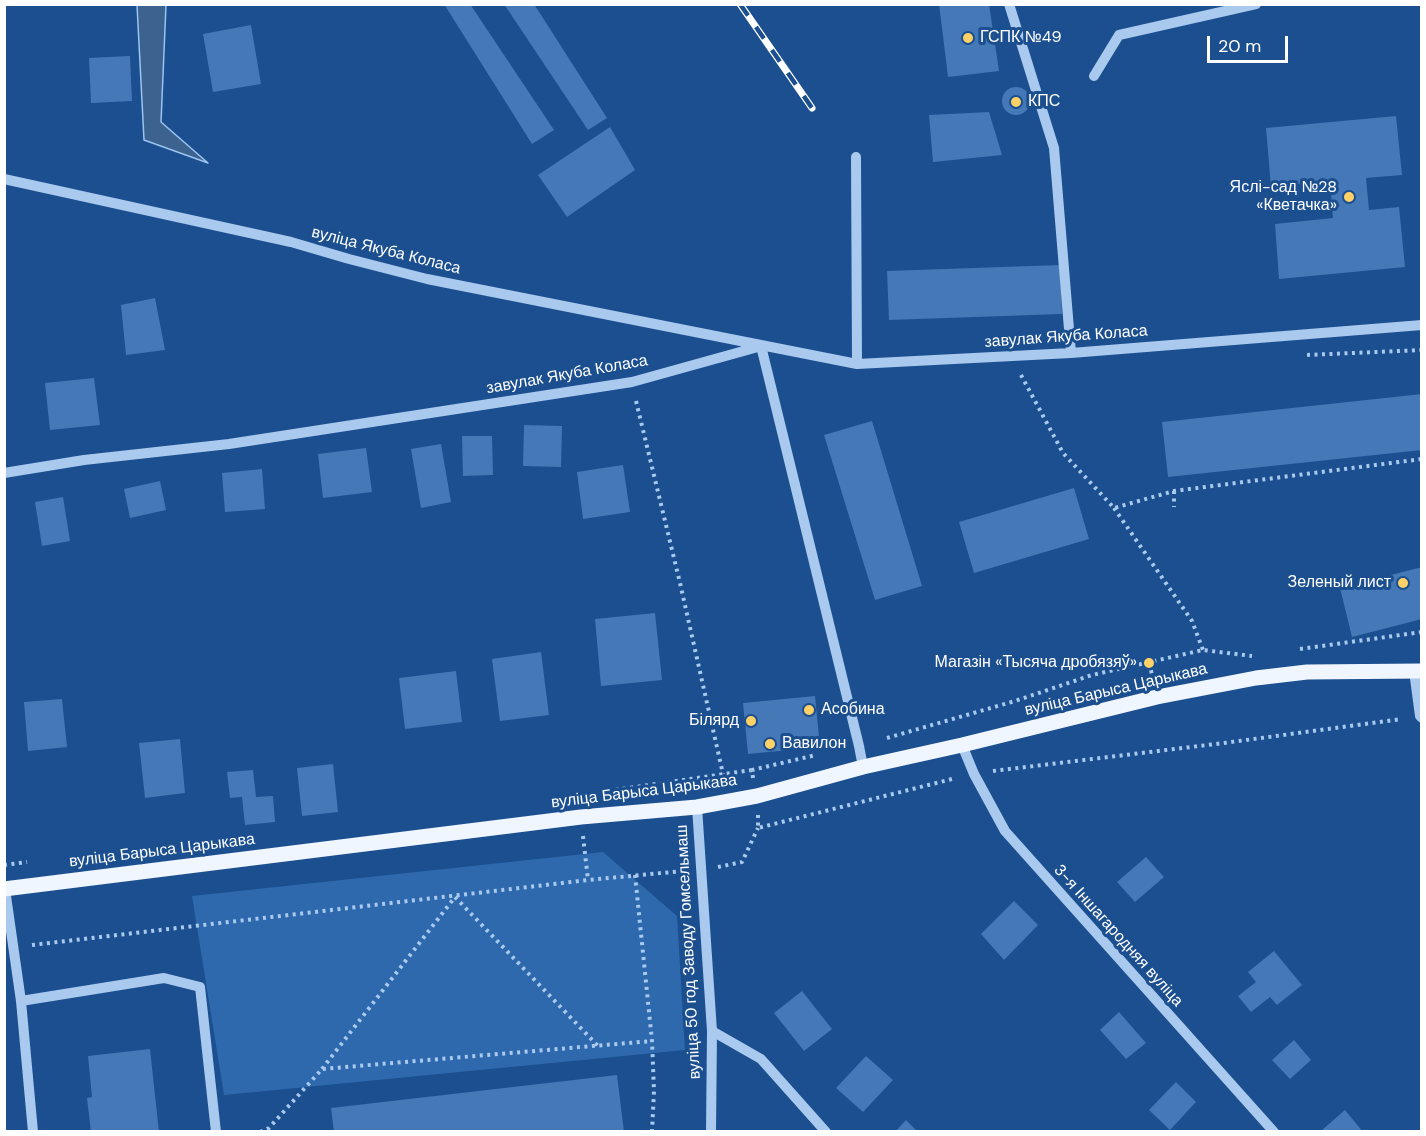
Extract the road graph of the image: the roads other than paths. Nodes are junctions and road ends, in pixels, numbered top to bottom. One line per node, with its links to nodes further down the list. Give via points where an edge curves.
1 (1010, 4): 8 (street, via 1054,148)
2 (1257, 4): 3 (street, via 1119,35)
3 (1094, 76)
4 (856, 157): 9 (street)
5 (4, 179): 7 (street, вуліца Якуба Коласа, via 291,242 427,279)
6 (1422, 325): 8 (street, завулак Якуба Коласа)
7 (761, 346): 9 (street, завулак Якуба Коласа); 10 (street, завулак Якуба Коласа, via 632,382 229,444); 14 (street)
8 (1071, 352): 9 (street, завулак Якуба Коласа)
9 (857, 364)
10 (4, 473)
11 (1418, 671): 12 (street); 13 (main road, вуліца Барыса Царыкава, via 1307,672 1256,678 1157,696)
12 (1421, 717)
13 (963, 745): 14 (main road, вуліца Барыса Царыкава); 24 (street, 3-я Іншагародняя вуліца, via 1005,831)
14 (863, 767): 15 (main road, вуліца Барыса Царыкава, via 757,796)
15 (697, 807): 16 (main road, вуліца Барыса Царыкава, via 569,819); 19 (street, вуліца 50 год Заводу Гомсельмаш)
16 (5, 889): 17 (street)
17 (7, 925): 18 (street)
18 (21, 1001): 20 (street); 21 (street, via 164,978 200,987)
19 (712, 1031): 22 (street, вуліца 50 год Заводу Гомсельмаш); 23 (street, via 761,1059)
20 (33, 1131)
21 (216, 1131)
22 (711, 1131)
23 (826, 1131)
24 (1274, 1131)

